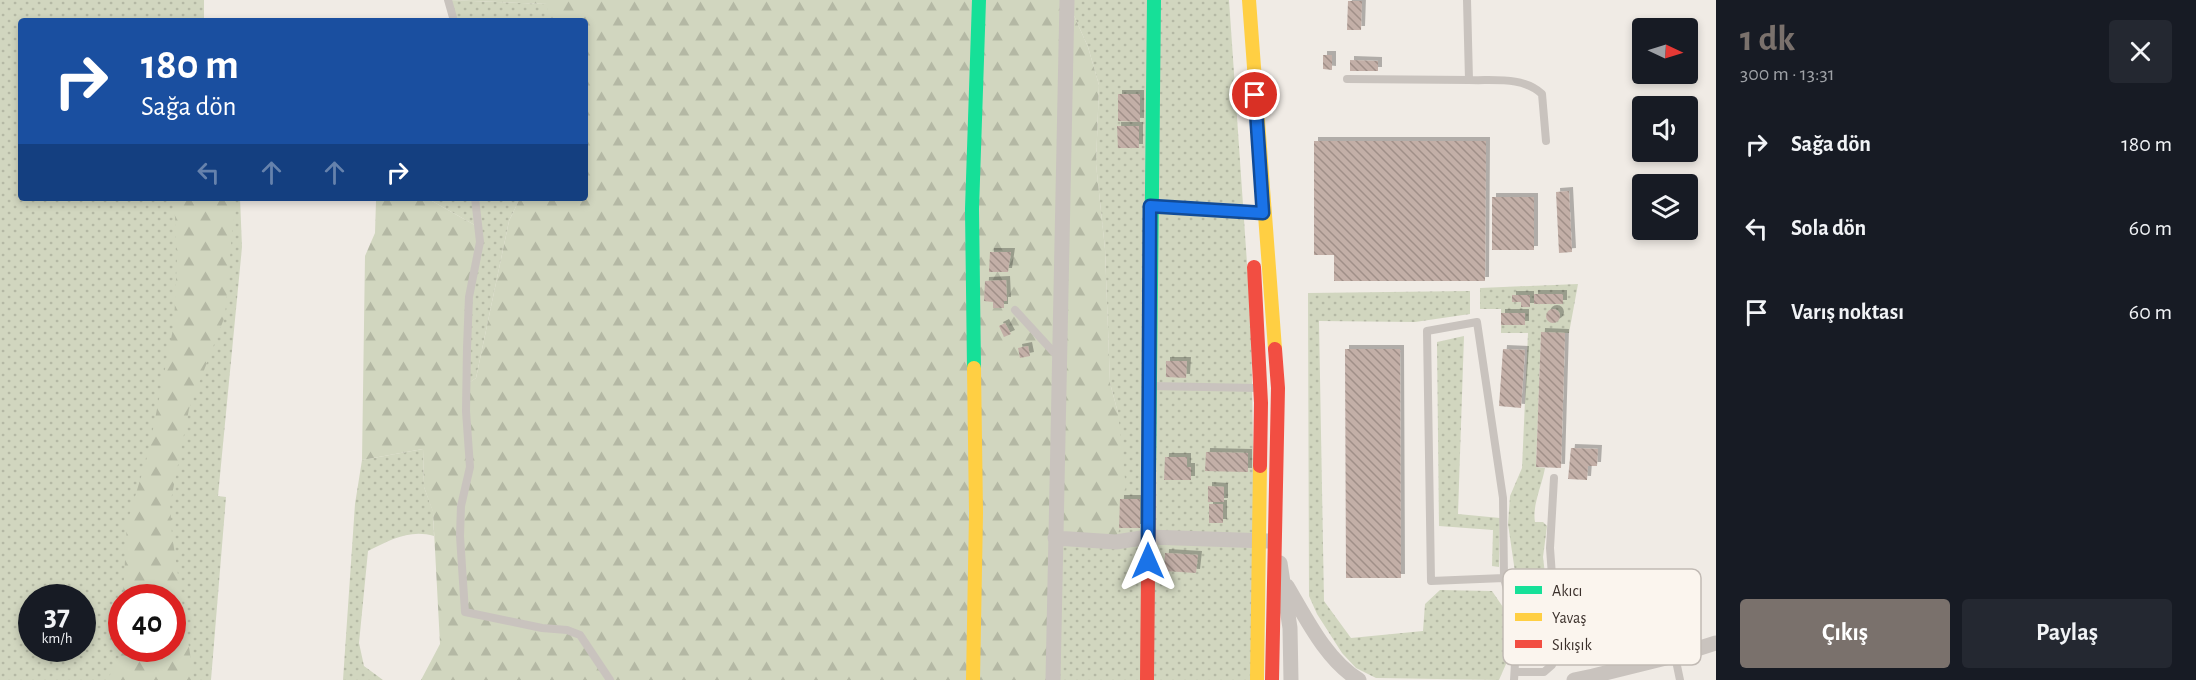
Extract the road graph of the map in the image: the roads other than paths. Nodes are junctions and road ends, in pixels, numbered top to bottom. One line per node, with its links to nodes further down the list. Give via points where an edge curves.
1 (448, 0): 8 (lane)
2 (979, 0): 36 (main road, via 972,209 976,513)
3 (1067, 0): 16 (street)
4 (1154, 0): 13 (main road)
5 (1237, 0): 14 (main road)
6 (1249, 0): 14 (main road)
7 (1467, 0): 10 (lane)
8 (453, 18)
9 (1347, 79): 10 (lane)
10 (1469, 81): 11 (lane, via 1533,86 1542,94)
11 (1546, 141)
12 (475, 201): 35 (lane, via 480,242 469,297 466,411 470,467 461,506 460,536 465,612 580,635)
13 (1150, 206): 14 (lane); 17 (main road)
14 (1257, 213): 18 (main road, via 1253,248); 19 (main road)
15 (1015, 310): 16 (lane)
16 (1059, 358): 22 (street)
17 (1148, 386): 18 (lane); 21 (main road)
18 (1260, 388): 19 (lane); 23 (main road)
19 (1278, 388): 23 (main road)
20 (1554, 478): 25 (lane)
21 (1148, 537): 22 (street, via 1116,542); 23 (street); 38 (main road)
22 (1055, 538): 37 (street)
23 (1268, 541): 27 (street); 39 (main road); 40 (main road)
24 (1504, 569): 26 (lane, via 1503,498 1477,322 1427,331 1431,581)
25 (1552, 569)
26 (1503, 578)
27 (1284, 582): 41 (street); 42 (street, via 1316,635 1347,673)
28 (1716, 643): 29 (street)
29 (1701, 648)
30 (1552, 665): 33 (lane, via 1544,672)
31 (1641, 665): 34 (street)
32 (1677, 665): 44 (lane)
33 (1514, 676)
34 (1591, 678): 43 (street)
35 (610, 680)
36 (973, 680)
37 (1053, 680)
38 (1147, 680)
39 (1257, 680)
40 (1272, 680)
41 (1291, 680)
42 (1359, 680)
43 (1574, 680)
44 (1680, 680)

